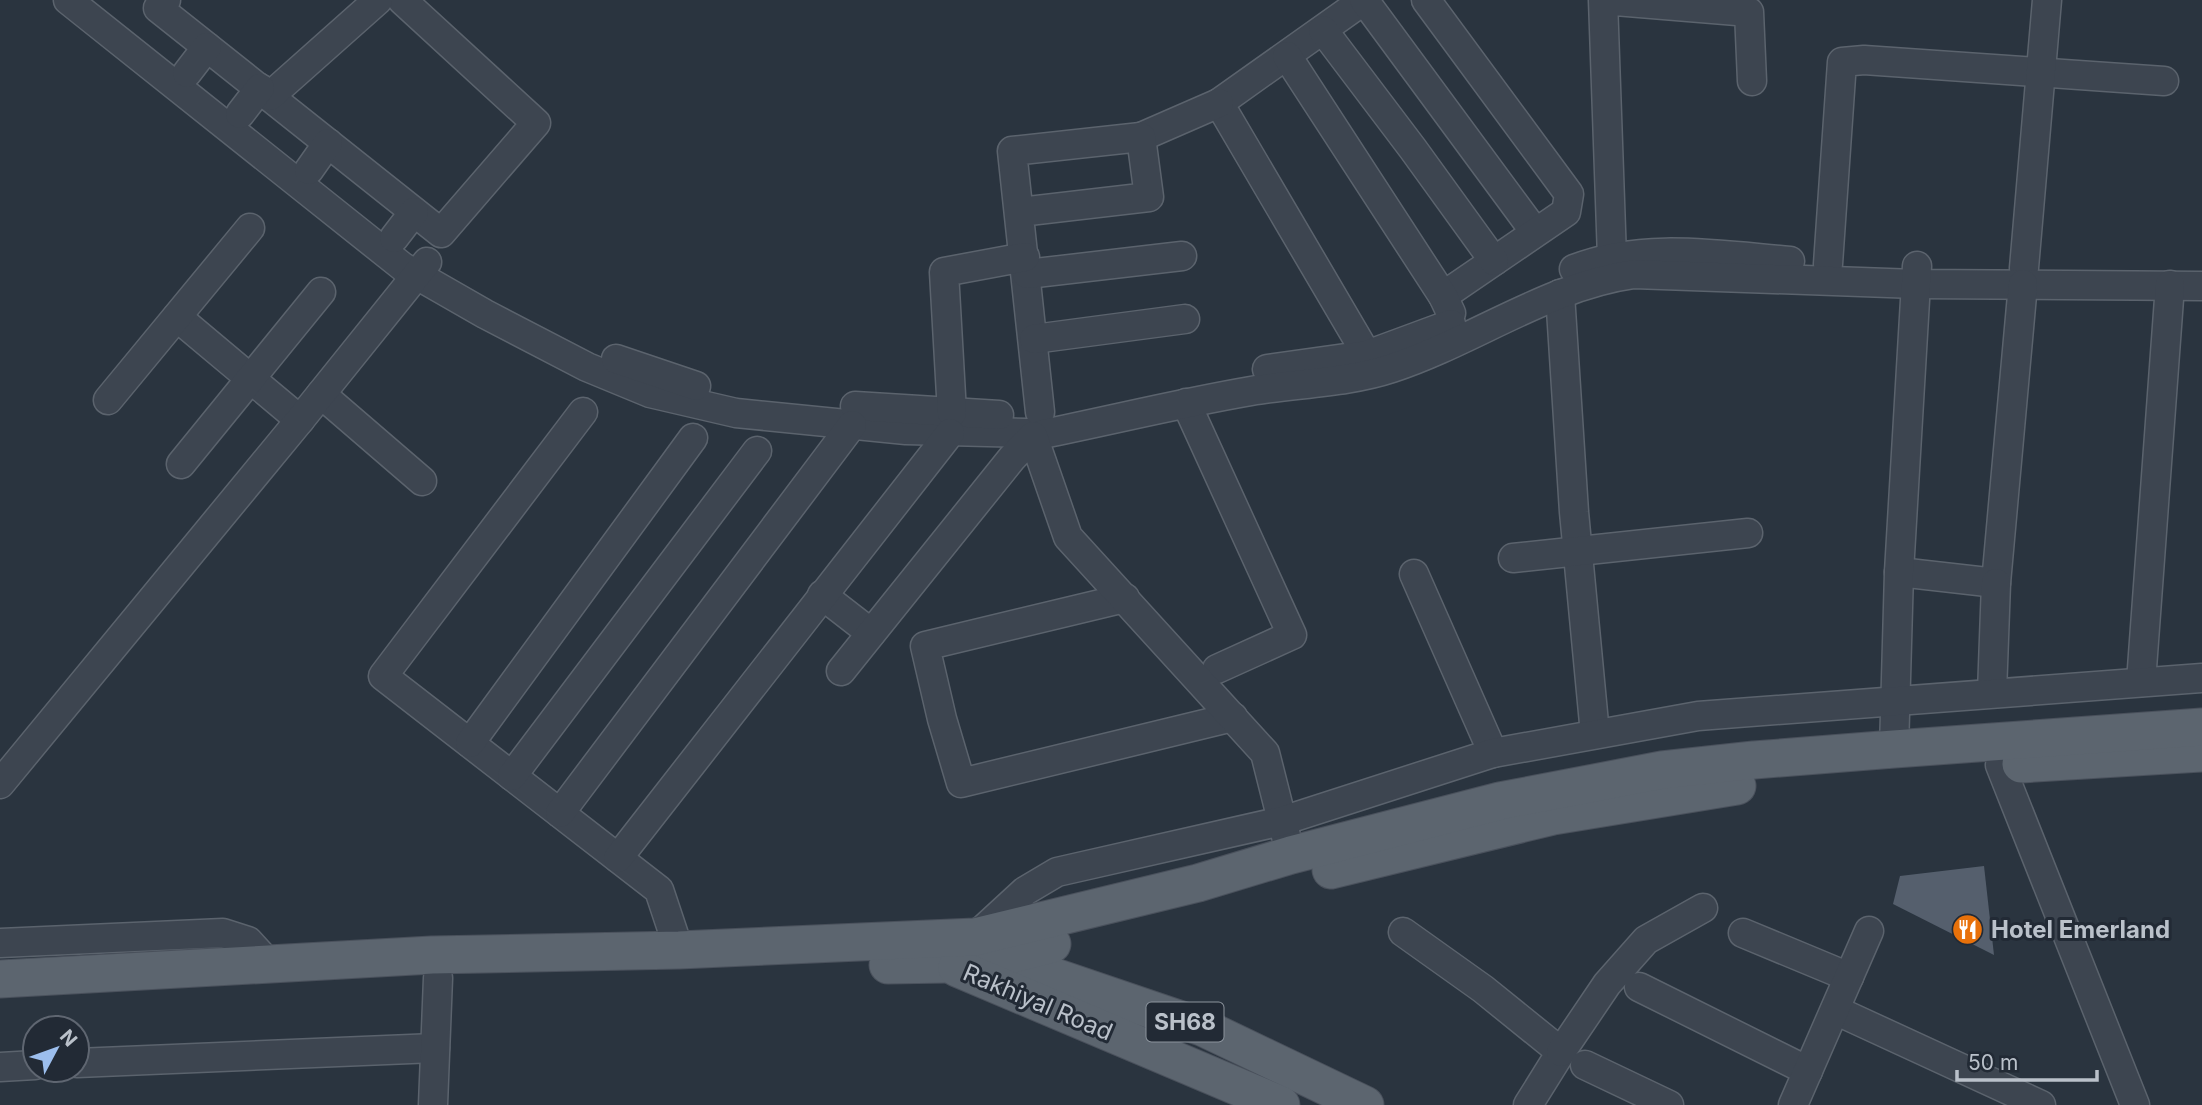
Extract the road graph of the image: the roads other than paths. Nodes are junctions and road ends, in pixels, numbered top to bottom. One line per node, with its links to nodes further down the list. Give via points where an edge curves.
1 (68, 0): 34 (street)
2 (98, 0): 13 (street)
3 (166, 0): 11 (street, via 158,8)
4 (378, 0): 17 (street)
5 (402, 0): 23 (street, via 536,123 440,233)
6 (1364, 0): 10 (street); 26 (street)
7 (1426, 0): 26 (street, via 1569,194 1566,212)
8 (1603, 0): 15 (street, via 1749,12); 29 (street)
9 (2047, 0): 14 (street)
10 (1323, 30): 12 (street); 30 (street)
11 (206, 47): 13 (street); 17 (street)
12 (1287, 56): 18 (street); 41 (street)
13 (187, 73): 19 (street)
14 (2040, 74): 16 (street); 31 (street, via 1842,62); 36 (street)
15 (1752, 81)
16 (2164, 81)
17 (265, 92): 19 (street); 21 (street)
18 (1219, 103): 20 (street); 46 (street)
19 (240, 114): 22 (street)
20 (1141, 136): 24 (street, via 1149,197); 24 (street, via 1012,151)
21 (328, 143): 22 (street); 23 (street)
22 (309, 170): 27 (street)
23 (414, 212): 27 (street)
24 (1020, 212): 32 (street)
25 (250, 228): 42 (street)
26 (1535, 232): 30 (street)
27 (394, 238): 34 (street)
28 (1182, 256): 32 (street)
29 (1612, 258): 31 (street, via 1691,253); 44 (street, via 1559,274)
30 (1494, 261): 41 (street)
31 (1828, 264): 35 (street)
32 (1026, 266): 45 (street); 54 (street, via 944,272)
33 (2202, 268): 36 (street)
34 (421, 269): 48 (street); 49 (street, via 606,375 650,393)
35 (1916, 275): 36 (street); 40 (street, via 1634,274 1598,280); 64 (street)
36 (2024, 276): 37 (street); 66 (street)
37 (2170, 285): 38 (street); 73 (street)
38 (2202, 286)
39 (321, 292): 47 (street)
40 (1560, 294): 51 (street, via 1392,368); 62 (street)
41 (1443, 296): 44 (street)
42 (177, 317): 47 (street); 50 (street)
43 (1185, 319): 45 (street)
44 (1455, 323): 46 (street)
45 (1034, 339): 55 (street)
46 (1367, 355): 55 (street, via 1236,375)
47 (251, 378): 53 (street); 59 (street)
48 (321, 394): 53 (street); 60 (street)
49 (714, 399): 54 (street, via 745,396); 56 (street, via 736,413)
50 (108, 400)
51 (1186, 403): 55 (street); 70 (street, via 1292,635)
52 (583, 412): 79 (street, via 383,676)
53 (300, 420): 85 (street)
54 (951, 423): 55 (street); 56 (street); 67 (street)
55 (1036, 424): 68 (street, via 1068,537); 69 (street)
56 (852, 425): 86 (street)
57 (693, 438): 79 (street)
58 (757, 451): 84 (street)
59 (181, 464)
60 (422, 481)
61 (1748, 533): 62 (street)
62 (1578, 552): 63 (street); 78 (street)
63 (1513, 558)
64 (1899, 572): 66 (street); 75 (street)
65 (1415, 574): 81 (street)
66 (1996, 583): 74 (street)
67 (822, 595): 69 (street); 88 (street)
68 (1125, 598): 76 (street); 76 (street, via 925,646 961,783)
69 (871, 633): 71 (street)
70 (1217, 669)
71 (841, 671)
72 (2202, 678): 73 (street)
73 (2141, 681): 74 (street)
74 (1992, 693): 75 (street)
75 (1896, 700): 78 (street, via 1698,716); 80 (street)
76 (1233, 717): 87 (street, via 1265,753)
77 (2202, 727): 80 (main road)
78 (1595, 734): 81 (street)
79 (470, 743): 84 (street)
80 (1894, 748): 87 (main road, via 1662,771)
81 (1493, 752): 87 (street)
82 (2202, 753): 83 (main road)
83 (2000, 765): 95 (main road, via 1729,786 1553,816 1297,879); 119 (street)
84 (512, 776): 86 (street)
85 (0, 784)
86 (560, 813): 88 (street)
87 (1286, 838): 95 (main road, via 1198,883)
88 (618, 858): 96 (street, via 659,890)
89 (1703, 908): 106 (street, via 1646,940 1607,984)
90 (1869, 931): 99 (street)
91 (1403, 932): 106 (street)
92 (1743, 933): 99 (street)
93 (916, 939): 95 (main road); 96 (main road); 98 (main road, Rakhiyal Road / SH68)
94 (0, 943): 97 (street, via 223,933 248,941)
95 (986, 947): 98 (main road); 114 (main road, SH68, via 1202,1027)
96 (679, 950): 97 (main road)
97 (269, 964): 101 (main road)
98 (948, 964): 100 (main road, via 659,968); 113 (main road, Rakhiyal Road / SH68)
99 (1849, 977): 104 (street)
100 (438, 978): 103 (main road); 105 (street)
101 (0, 979)
102 (1639, 986): 110 (street)
103 (0, 1003)
104 (1835, 1010): 110 (street); 111 (street)
105 (435, 1048): 107 (street); 112 (street)
106 (1573, 1059): 115 (street); 116 (street)
107 (91, 1062)
108 (21, 1066): 109 (street)
109 (0, 1067)
110 (1808, 1071): 117 (street)
111 (1993, 1095): 118 (street)
112 (433, 1105)
113 (1281, 1105)
114 (1365, 1105)
115 (1528, 1105)
116 (1669, 1105)
117 (1793, 1105)
118 (2041, 1105)
119 (2135, 1105)

